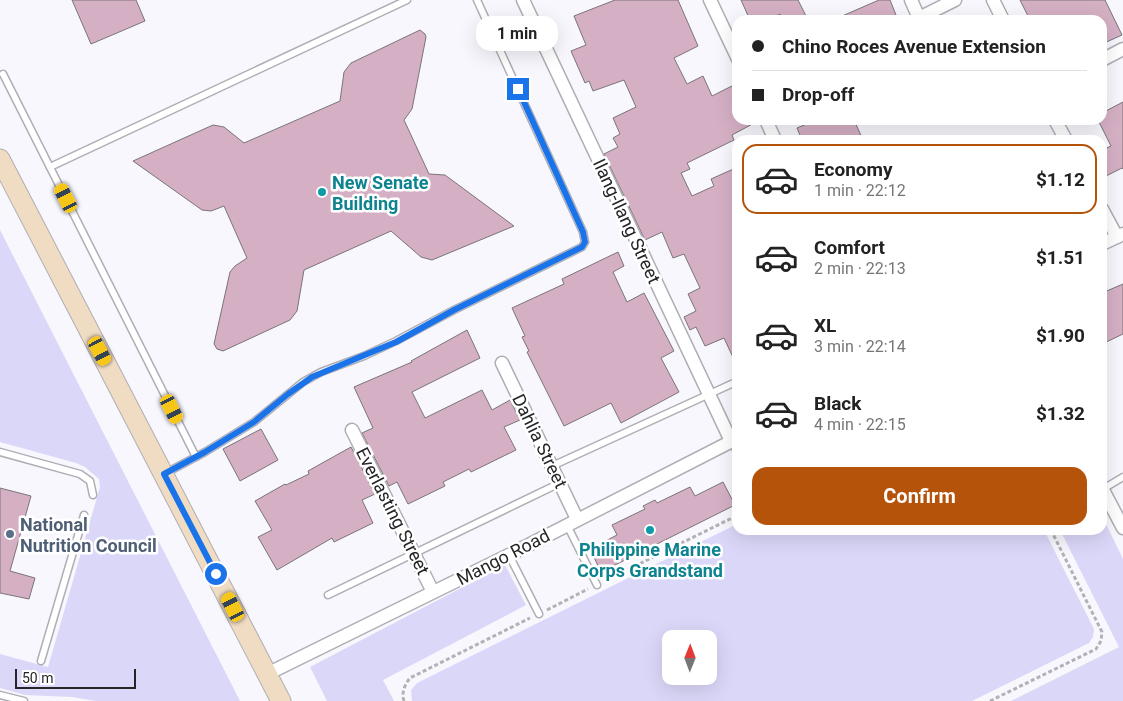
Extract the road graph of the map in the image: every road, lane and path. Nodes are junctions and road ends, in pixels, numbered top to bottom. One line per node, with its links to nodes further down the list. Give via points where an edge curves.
1 (407, 0): 16 (lane)
2 (477, 0): 27 (lane, via 583,232 585,242 582,247 396,342 302,382 254,422)
3 (523, 0): 22 (street, Ilang-Ilang Street)
4 (710, 0): 11 (street)
5 (911, 0): 8 (street)
6 (955, 0): 9 (street)
7 (993, 0): 10 (street)
8 (918, 15)
9 (926, 15)
10 (1000, 15)
11 (732, 47)
12 (1123, 49): 13 (street)
13 (1107, 57)
14 (3, 74): 16 (lane)
15 (0, 159): 29 (main road)
16 (50, 167): 27 (lane)
17 (1107, 216): 18 (street)
18 (1120, 235): 19 (street)
19 (1107, 242)
20 (502, 363): 28 (street, Dahlia Street)
21 (732, 384): 22 (lane)
22 (708, 394): 24 (street, Ilang-Ilang Street); 28 (lane)
23 (352, 430): 40 (street, Everlasting Street)
24 (732, 436)
25 (732, 441): 37 (street, Mango Road)
26 (0, 452): 33 (lane, via 80,474 90,481)
27 (196, 457): 29 (lane)
28 (552, 466): 31 (street, Dahlia Street)
29 (164, 474): 47 (main road)
30 (1123, 477): 32 (lane)
31 (560, 483): 37 (street, Dahlia Street); 40 (lane)
32 (1107, 486)
33 (93, 495)
34 (1107, 496): 38 (street)
35 (84, 514): 46 (lane)
36 (732, 519): 42 (path)
37 (572, 522): 41 (street, Mango Road); 42 (lane)
38 (1123, 528)
39 (1054, 535): 52 (path, via 1102,632 1101,641 1096,649)
40 (415, 553): 43 (street, Everlasting Street); 44 (lane)
41 (509, 555): 43 (street, Mango Road); 45 (lane)
42 (597, 585): 45 (path)
43 (433, 592): 47 (street, Mango Road)
44 (328, 595)
45 (539, 614): 51 (path, via 410,678 405,685)
46 (41, 662)
47 (267, 674): 50 (main road)
48 (0, 695): 49 (lane)
49 (24, 701)
50 (281, 701)
51 (404, 701)
52 (990, 701)

